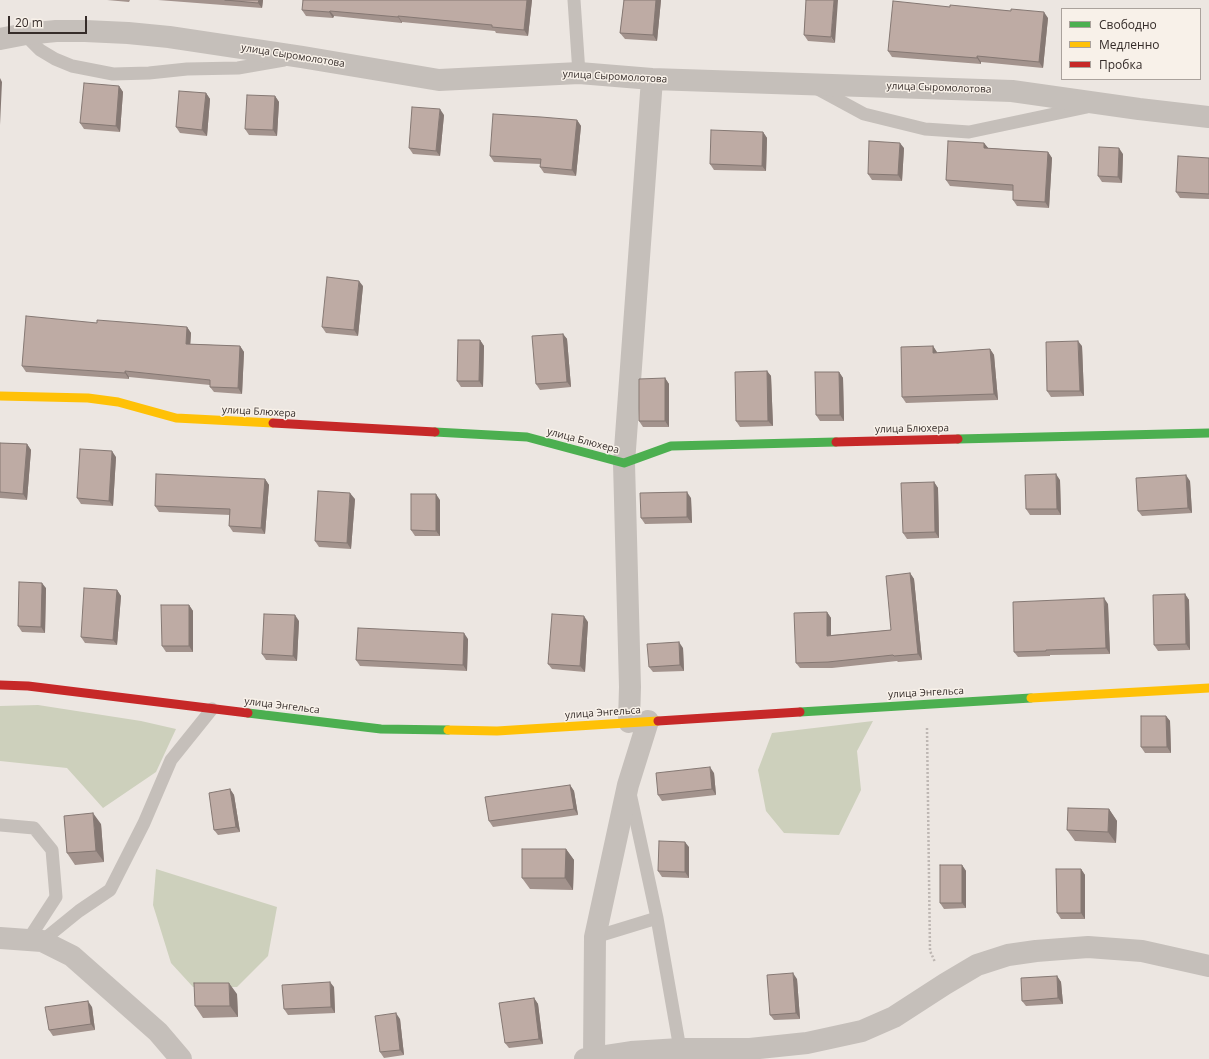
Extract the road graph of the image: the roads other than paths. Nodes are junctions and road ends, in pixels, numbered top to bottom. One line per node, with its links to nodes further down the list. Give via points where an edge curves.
1 (574, 0): 5 (lane)
2 (26, 34): 3 (street, улица Сыромолотова); 4 (street, улица Сыромолотова, via 85,31 128,33); 4 (lane, via 40,50 55,59 72,66 113,74 238,68)
3 (0, 39)
4 (302, 57): 5 (street, улица Сыромолотова, via 439,80)
5 (579, 73): 6 (street, улица Сыромолотова)
6 (652, 79): 7 (street, улица Сыромолотова); 12 (street)
7 (809, 84): 8 (street, улица Сыромолотова, via 1012,91); 8 (lane, via 864,114 925,129 969,132)
8 (1102, 103): 9 (street, улица Сыромолотова)
9 (1209, 117)
10 (0, 396): 12 (street, улица Блюхера, via 88,398 118,402 176,418 527,437)
11 (1209, 433): 12 (street, улица Блюхера, via 671,446)
12 (624, 463): 16 (street, via 630,687)
13 (0, 685): 15 (street, улица Энгельса, via 28,686)
14 (1209, 688): 16 (street, улица Энгельса)
15 (212, 709): 16 (street, улица Энгельса, via 381,729 497,731); 22 (lane, via 172,760 144,824 110,890)
16 (639, 722): 17 (street)
17 (628, 785): 19 (lane); 20 (street)
18 (0, 825): 22 (lane, via 34,828 52,850 56,897)
19 (657, 918): 20 (lane); 24 (lane)
20 (595, 937): 25 (street)
21 (1, 939): 22 (street)
22 (35, 940): 26 (street, via 72,956 158,1032)
23 (1209, 966): 24 (street, via 1142,951 1088,947 1008,955 977,965 894,1017 862,1031 807,1043 750,1049)
24 (680, 1049): 25 (street)
25 (590, 1058)
26 (181, 1059)

